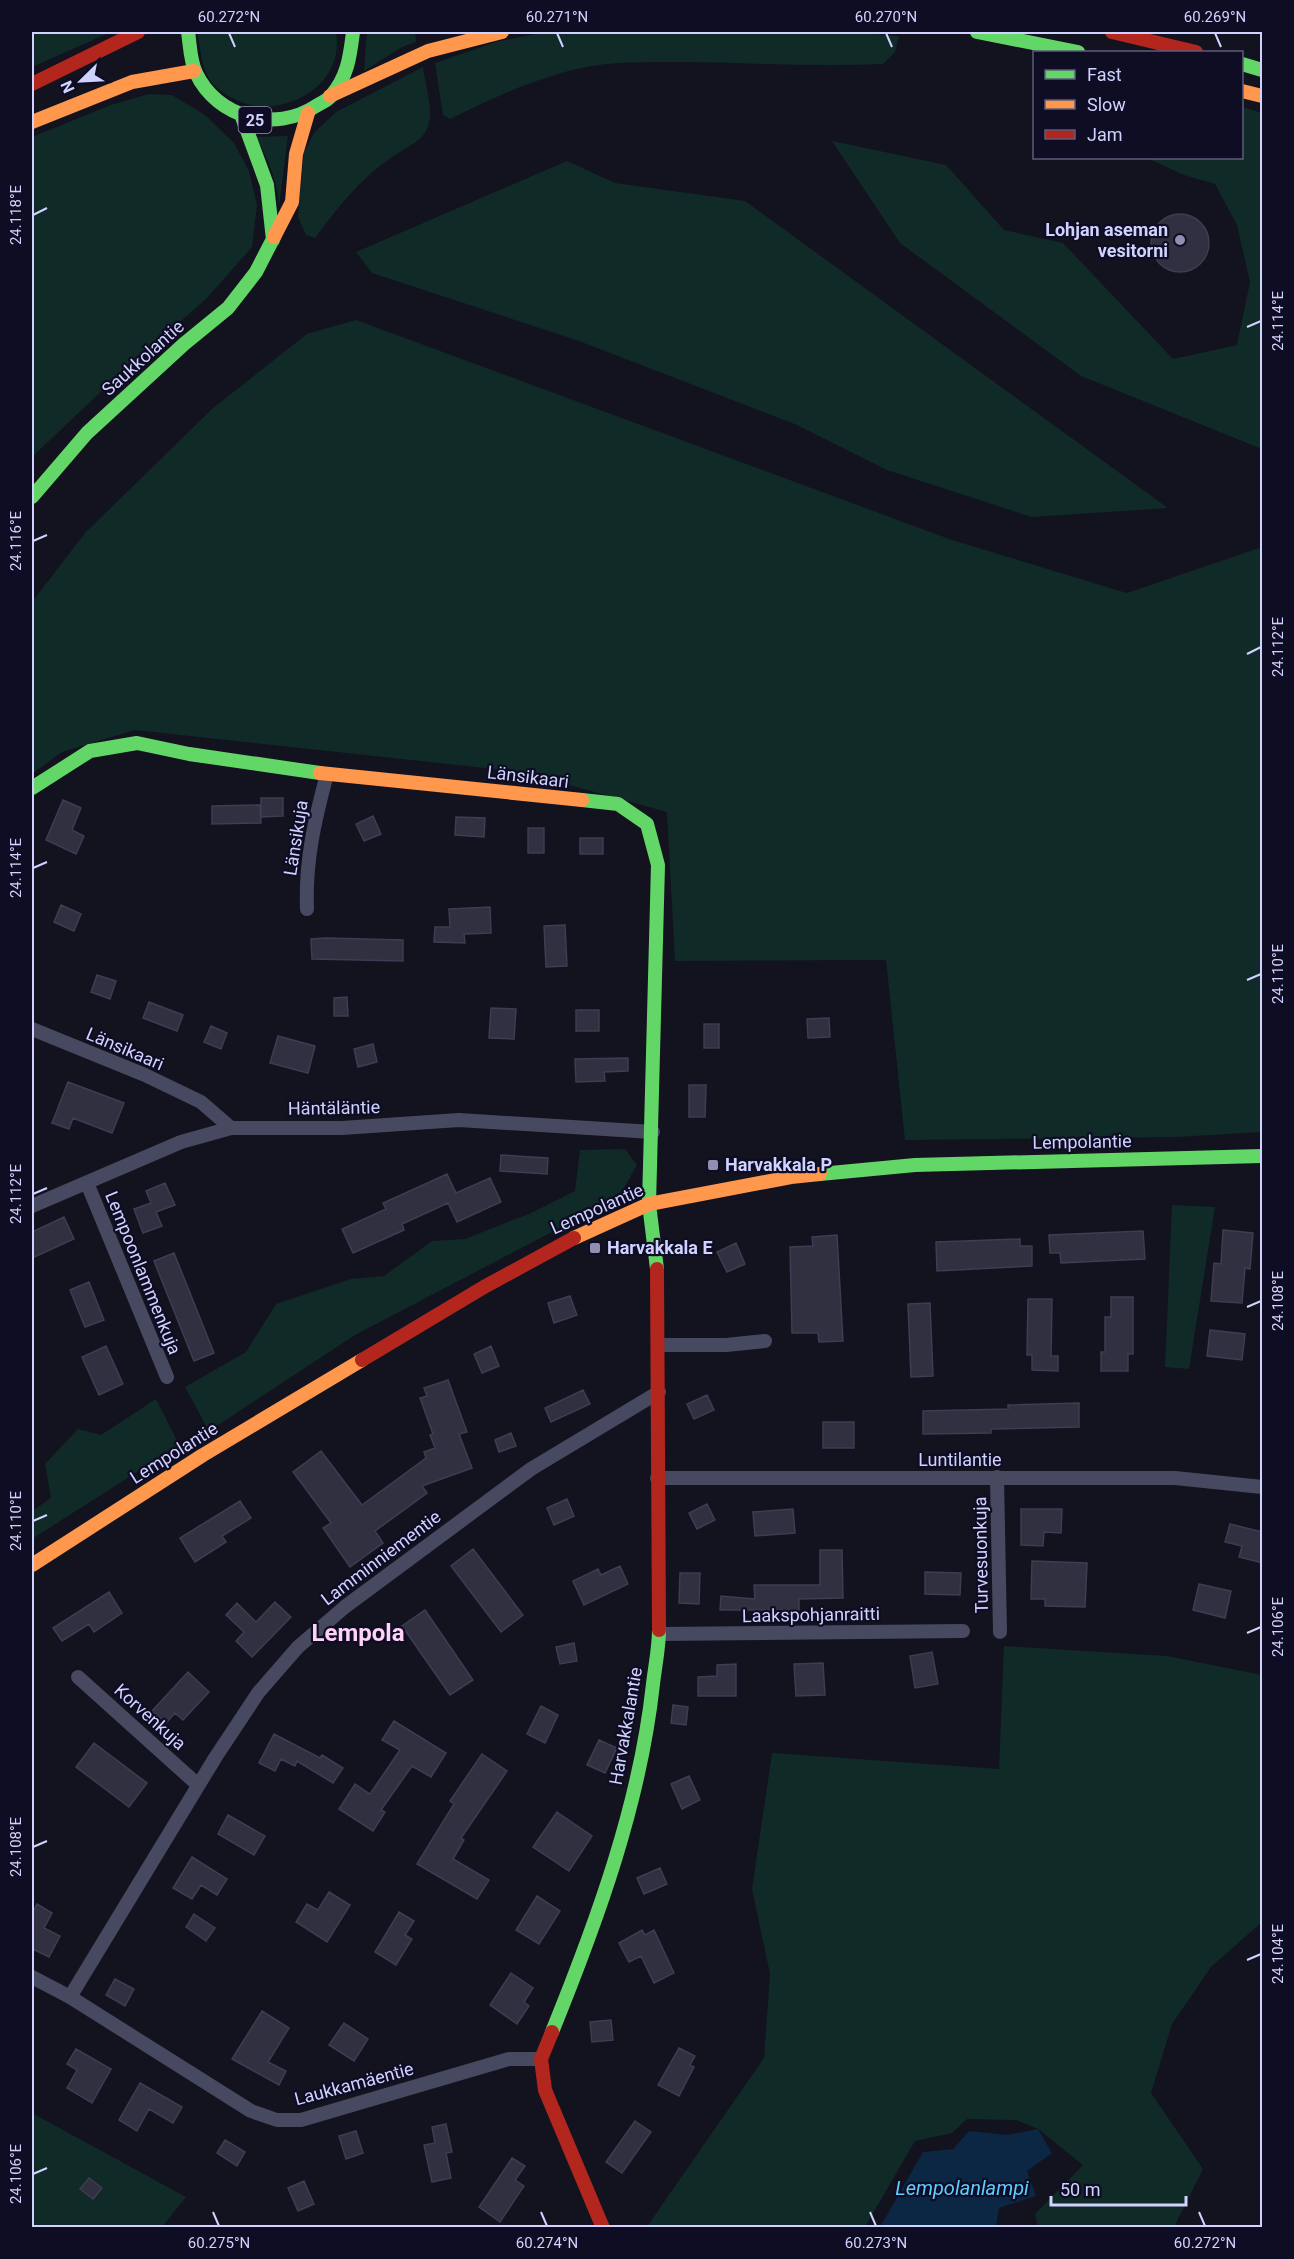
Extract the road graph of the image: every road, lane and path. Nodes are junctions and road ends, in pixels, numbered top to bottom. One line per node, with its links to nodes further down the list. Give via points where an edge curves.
1 (138, 32): 12 (main road)
2 (188, 32): 11 (main road, 25)
3 (352, 32): 14 (main road, 25, via 350,61)
4 (502, 32): 14 (main road, 25, via 405,60 351,90)
5 (977, 32): 7 (main road)
6 (1112, 32): 8 (main road)
7 (1073, 51)
8 (1192, 51)
9 (1243, 64): 10 (main road)
10 (1263, 70)
11 (194, 71): 17 (main road, 25, via 219,104); 18 (main road, via 132,82)
12 (32, 84)
13 (1243, 91): 15 (main road)
14 (330, 96): 16 (main road, 25)
15 (1263, 96)
16 (308, 113): 17 (main road, 25, via 269,122); 19 (main road, Saukkolantie, via 296,154 292,202)
17 (242, 117): 19 (main road, via 267,185)
18 (32, 122)
19 (274, 242): 20 (main road, Saukkolantie, via 228,308 87,433)
20 (32, 497)
21 (327, 774): 22 (main road, Länsikaari, via 137,743 90,751); 23 (street, Länsikuja, via 309,843 305,874); 26 (main road, Länsikaari, via 618,804 647,824 658,866)
22 (32, 788)
23 (307, 909)
24 (32, 1029): 25 (street, Länsikaari, via 201,1102)
25 (231, 1128): 26 (street, Häntäläntie, via 342,1128 459,1120); 28 (street, Häntäläntie, via 181,1142)
26 (653, 1132): 29 (main road, Länsikaari)
27 (1263, 1156): 29 (main road, Lempolantie, via 915,1165 791,1177)
28 (87, 1183): 30 (street, Häntäläntie); 33 (street, Lempoonlammenkuja)
29 (650, 1204): 32 (main road, Harvakkalantie, via 658,1275); 38 (main road, Lempolantie, via 566,1242 484,1287 203,1455)
30 (32, 1206)
31 (765, 1341): 32 (street)
32 (658, 1345): 34 (main road, Harvakkalantie)
33 (166, 1377)
34 (659, 1392): 35 (main road, Harvakkalantie); 43 (street, Lamminniementie, via 531,1469 346,1605 298,1647 258,1693)
35 (657, 1478): 36 (street, Luntilantie); 41 (main road, Harvakkalantie)
36 (997, 1478): 37 (street, Luntilantie, via 1175,1478); 40 (street, Turvesuonkuja)
37 (1263, 1487)
38 (32, 1565)
39 (963, 1631): 41 (street, Laakspohjanraitti)
40 (1000, 1632)
41 (659, 1634): 46 (main road, Harvakkalantie, via 649,1722 628,1816)
42 (78, 1677): 43 (street, Korvenkuja)
43 (198, 1785): 45 (street, Lamminniementie)
44 (32, 1977): 45 (street, Laukkamäentie)
45 (70, 1997): 46 (street, Laukkamäentie, via 251,2111 277,2120 301,2120 509,2059)
46 (542, 2059): 47 (main road, Harvakkalantie, via 545,2090)
47 (603, 2228)

